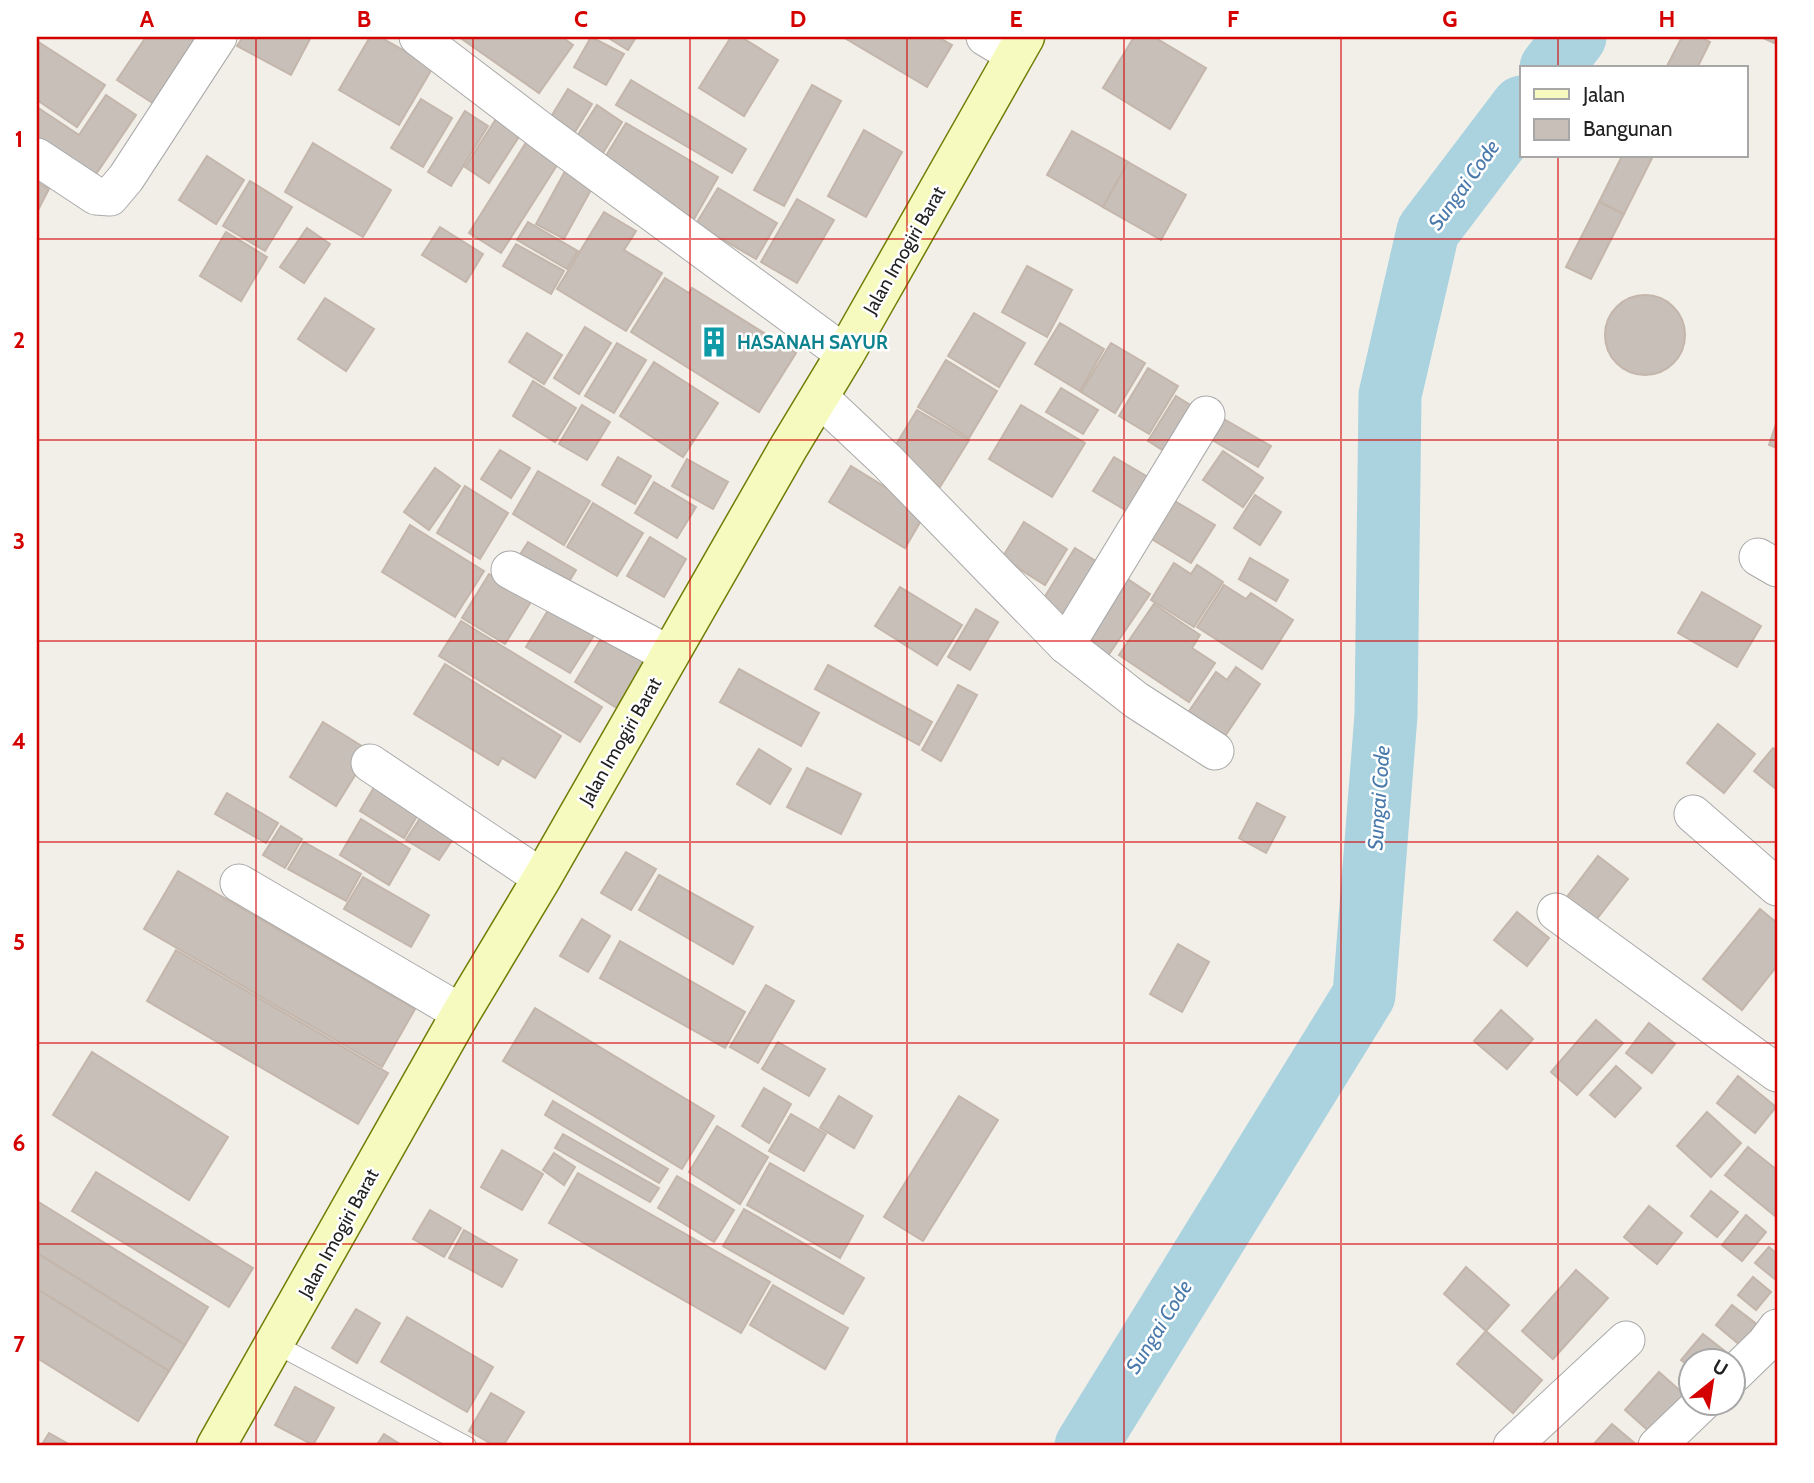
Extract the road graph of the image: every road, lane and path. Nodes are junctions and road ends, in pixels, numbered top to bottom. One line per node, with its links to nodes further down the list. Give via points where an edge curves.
1 (218, 37): 4 (street, via 110,197 96,196)
2 (418, 37): 5 (street)
3 (1008, 43): 5 (main road, Jalan Imogiri Barat)
4 (37, 157)
5 (845, 354): 6 (main road, Jalan Imogiri Barat)
6 (820, 397): 9 (street); 10 (main road, Jalan Imogiri Barat)
7 (1206, 415): 9 (street)
8 (510, 570): 10 (street)
9 (1066, 645): 11 (street, via 1136,700)
10 (670, 654): 14 (main road, Jalan Imogiri Barat)
11 (1215, 751)
12 (370, 762): 14 (street)
13 (1693, 814): 16 (street)
14 (542, 878): 18 (main road, Jalan Imogiri Barat)
15 (239, 883): 18 (street)
16 (1777, 887)
17 (1556, 912): 19 (street)
18 (461, 1013): 22 (main road, Jalan Imogiri Barat)
19 (1777, 1073)
20 (1777, 1328): 23 (street)
21 (1626, 1340): 27 (street)
22 (275, 1344): 25 (main road, Jalan Imogiri Barat); 26 (lane)
23 (1748, 1360)
24 (1688, 1416): 28 (street)
25 (216, 1446)
26 (467, 1446)
27 (1512, 1446)
28 (1657, 1446)

